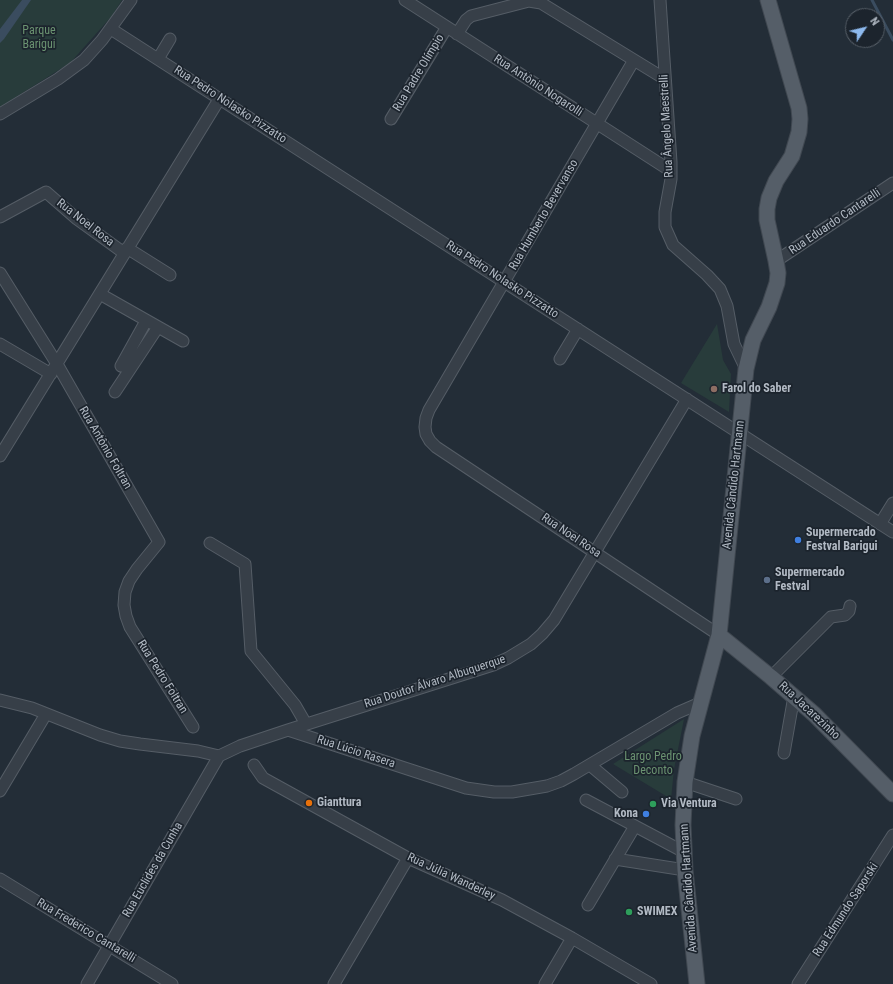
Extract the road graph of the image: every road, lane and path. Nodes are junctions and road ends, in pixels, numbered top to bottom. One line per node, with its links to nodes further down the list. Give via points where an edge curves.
1 (131, 0): 6 (street)
2 (405, 0): 5 (street, Rua Antônio Nogarolli)
3 (660, 0): 11 (street, Rua Ângelo Maestrelli)
4 (768, 0): 20 (main road, Avenida Cândido Hartmann, via 796,94 800,119 792,156 776,181 767,209)
5 (446, 27): 7 (street, Rua Antônio Nogarolli); 14 (street, Rua Padre Olímpio)
6 (111, 29): 9 (street, Rua Pedro Nolasko Pizzatto); 13 (street, via 94,50 72,69)
7 (457, 34): 10 (street, via 466,20 472,16 529,1 541,3); 15 (street, Rua Antônio Nogarolli)
8 (170, 39): 9 (street)
9 (158, 59): 12 (street, Rua Pedro Nolasko Pizzatto)
10 (634, 60): 11 (street); 15 (street, Rua Humberto Bevervanso)
11 (665, 79): 16 (street, Rua Ângelo Maestrelli)
12 (220, 98): 19 (street); 23 (street, Rua Pedro Nolasko Pizzatto)
13 (0, 114)
14 (391, 119)
15 (597, 124): 16 (street, Rua Antônio Nogarolli); 23 (street, Rua Humberto Bevervanso)
16 (671, 171): 33 (street, Rua Ângelo Maestrelli, via 664,220 668,236 681,254 720,289 727,306 734,344)
17 (893, 183): 20 (street, Rua Eduardo Cantarelli)
18 (0, 217): 19 (street, Rua Noel Rosa, via 46,192 77,219)
19 (126, 251): 22 (street, Rua Noel Rosa); 24 (street)
20 (776, 261): 33 (main road, Avenida Cândido Hartmann, via 778,283 753,340)
21 (0, 273): 32 (street, Rua Antônio Foltran)
22 (170, 275)
23 (505, 282): 27 (street, Rua Pedro Nolasko Pizzatto); 37 (street, Rua Humberto Bevervanso, via 429,410)
24 (100, 294): 25 (street); 32 (street)
25 (146, 321): 26 (street); 31 (street)
26 (158, 327): 28 (street); 34 (street)
27 (578, 329): 30 (street); 35 (street, Rua Pedro Nolasko Pizzatto)
28 (183, 341)
29 (0, 344): 32 (street)
30 (560, 359)
31 (121, 366)
32 (54, 369): 38 (street); 45 (street, Rua Antônio Foltran, via 159,542 129,581 124,605)
33 (746, 369): 36 (main road, Avenida Cândido Hartmann)
34 (115, 392)
35 (687, 399): 36 (street, Rua Pedro Nolasko Pizzatto); 43 (street, Rua Doutor Álvaro Albuquerque)
36 (739, 433): 40 (street, Rua Pedro Nolasko Pizzatto); 46 (main road, Avenida Cândido Hartmann)
37 (426, 434): 43 (street, Rua Noel Rosa, via 436,447)
38 (0, 456)
39 (893, 504): 40 (street)
40 (880, 524): 41 (street, Rua Pedro Nolasko Pizzatto)
41 (893, 532)
42 (210, 543): 52 (street, via 245,564 251,651 295,705)
43 (595, 552): 46 (street, Rua Noel Rosa); 52 (street, Rua Doutor Álvaro Albuquerque, via 554,620 520,652 493,665)
44 (850, 606): 47 (street, via 849,612 845,615 832,617)
45 (130, 627): 53 (street, Rua Pedro Foltran)
46 (719, 634): 47 (main road, Rua Jacarezinho); 50 (main road, Avenida Cândido Hartmann)
47 (771, 677): 48 (main road, Rua Jacarezinho)
48 (794, 696): 55 (street); 62 (main road, Rua Jacarezinho)
49 (0, 700): 51 (street)
50 (700, 703): 58 (street, Rua Lúcio Rasera, via 677,713); 59 (main road, Avenida Cândido Hartmann)
51 (46, 714): 56 (street, via 120,741); 60 (street)
52 (306, 724): 54 (street, Rua Doutor Álvaro Albuquerque)
53 (193, 727)
54 (288, 730): 56 (street); 58 (street, Rua Lúcio Rasera, via 457,786 480,791 512,792 547,786)
55 (784, 753)
56 (219, 756): 74 (street, Rua Euclides da Cunha)
57 (254, 765): 68 (street, Rua Júlia Wanderley, via 263,778)
58 (590, 765): 61 (street)
59 (684, 782): 63 (street); 67 (main road, Avenida Cândido Hartmann)
60 (0, 791)
61 (622, 792)
62 (893, 794)
63 (736, 799)
64 (586, 800): 65 (street)
65 (635, 826): 67 (street); 69 (street)
66 (893, 836): 82 (street, Rua Edmundo Saporski)
67 (684, 852): 70 (main road, Avenida Cândido Hartmann)
68 (408, 858): 73 (street, Rua Júlia Wanderley, via 502,900); 78 (street)
69 (615, 860): 70 (street); 72 (street)
70 (685, 870): 81 (main road, Avenida Cândido Hartmann)
71 (0, 879): 74 (street, Rua Frederico Cantarelli)
72 (588, 905)
73 (572, 938): 79 (street); 80 (street, Rua Júlia Wanderley)
74 (109, 946): 75 (street, Rua Frederico Cantarelli); 76 (street, Rua Euclides da Cunha)
75 (158, 980): 77 (street, Rua Frederico Cantarelli)
76 (87, 984)
77 (172, 984)
78 (334, 984)
79 (545, 984)
80 (651, 984)
81 (697, 984)
82 (798, 984)

